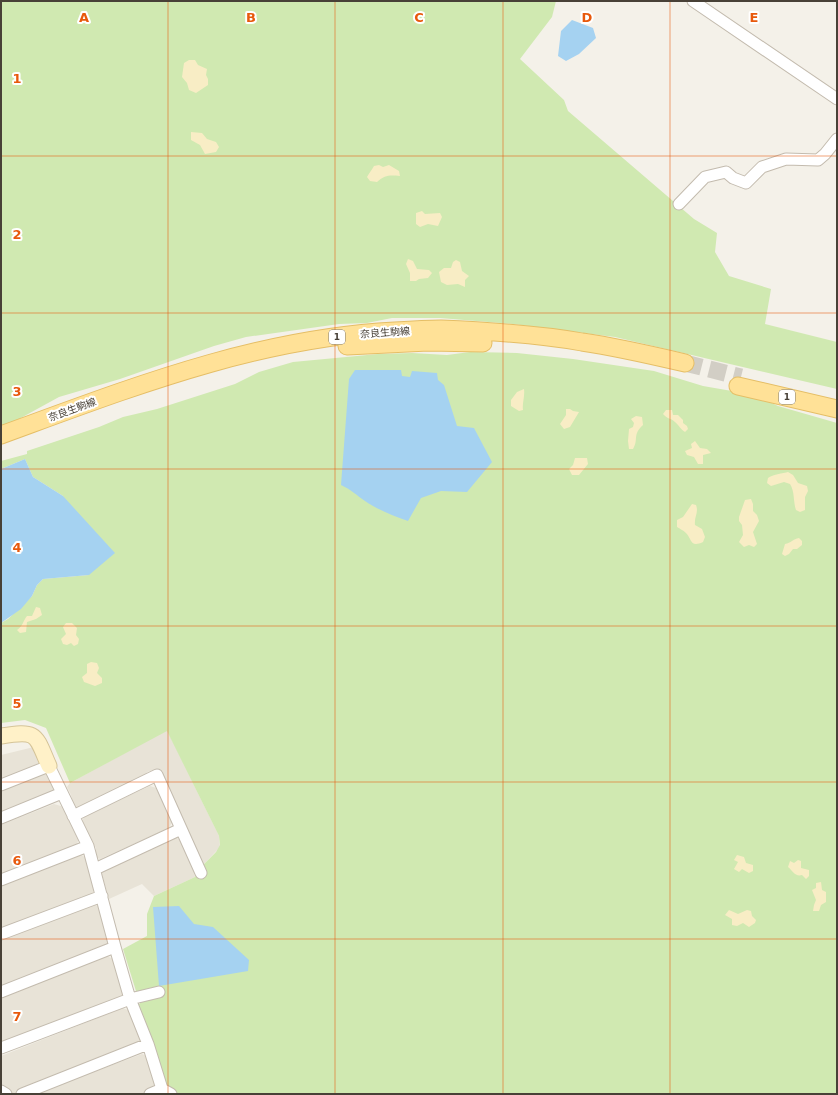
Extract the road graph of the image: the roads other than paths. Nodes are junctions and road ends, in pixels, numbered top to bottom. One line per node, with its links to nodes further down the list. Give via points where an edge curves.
1 (693, 1): 2 (street)
2 (837, 100)
3 (837, 139): 4 (street, via 818,160 786,160 762,167 746,183 726,172 705,177)
4 (679, 204)
5 (837, 400): 6 (main road, 1, via 739,381)
6 (837, 409)
7 (1, 435): 8 (main road, 奈良生駒線 / 1, via 180,371 282,345 373,332 440,329 526,335 581,342 684,368 538,347 487,343 428,342 337,347 243,365 191,379 143,394)
8 (1, 447)
9 (1, 736): 10 (street, via 22,732 34,736)
10 (49, 766): 11 (street); 12 (street)
11 (1, 785)
12 (62, 793): 13 (street); 14 (street)
13 (73, 816): 15 (street, via 157,775); 16 (street)
14 (1, 818)
15 (181, 829): 17 (street); 18 (street)
16 (88, 846): 17 (street); 19 (street)
17 (95, 869): 20 (street)
18 (201, 873)
19 (1, 880)
20 (102, 896): 21 (street); 22 (street)
21 (1, 934)
22 (115, 947): 23 (street); 25 (street)
23 (1, 992)
24 (159, 992): 25 (street)
25 (130, 999): 26 (street); 27 (street)
26 (148, 1044): 29 (street); 31 (street)
27 (1, 1048)
28 (1, 1091): 30 (street)
29 (167, 1091): 32 (street)
30 (6, 1094)
31 (22, 1094)
32 (150, 1094)

